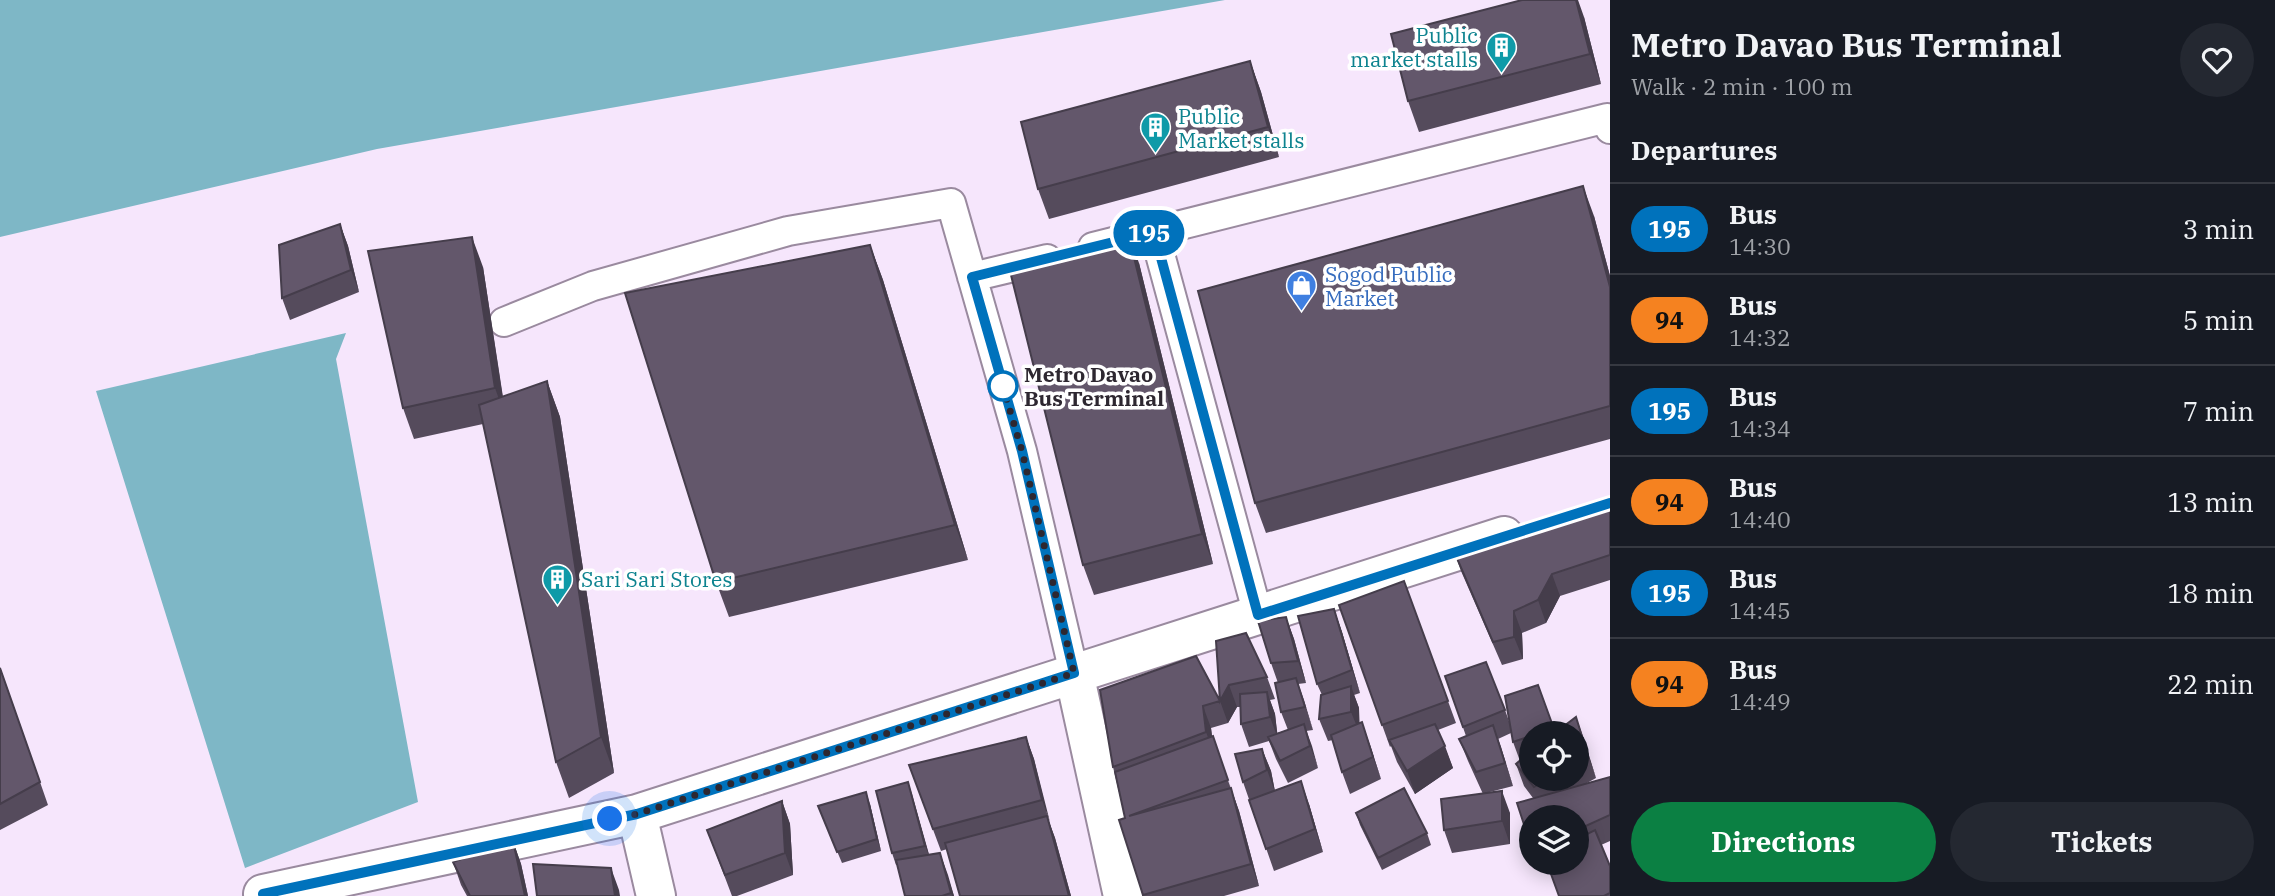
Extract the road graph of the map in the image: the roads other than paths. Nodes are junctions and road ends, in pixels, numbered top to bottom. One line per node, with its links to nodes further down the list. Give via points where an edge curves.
1 (1610, 129): 2 (lane, via 1607,118)
2 (1154, 232): 3 (lane); 6 (lane)
3 (972, 277): 4 (lane, via 951,203 788,231 593,286); 7 (lane, via 1022,451)
4 (504, 322)
5 (1538, 526): 6 (street)
6 (1258, 615): 7 (street)
7 (1074, 673): 8 (street); 11 (street)
8 (637, 814): 9 (street); 10 (street)
9 (263, 894)
10 (656, 896)
11 (1123, 896)

